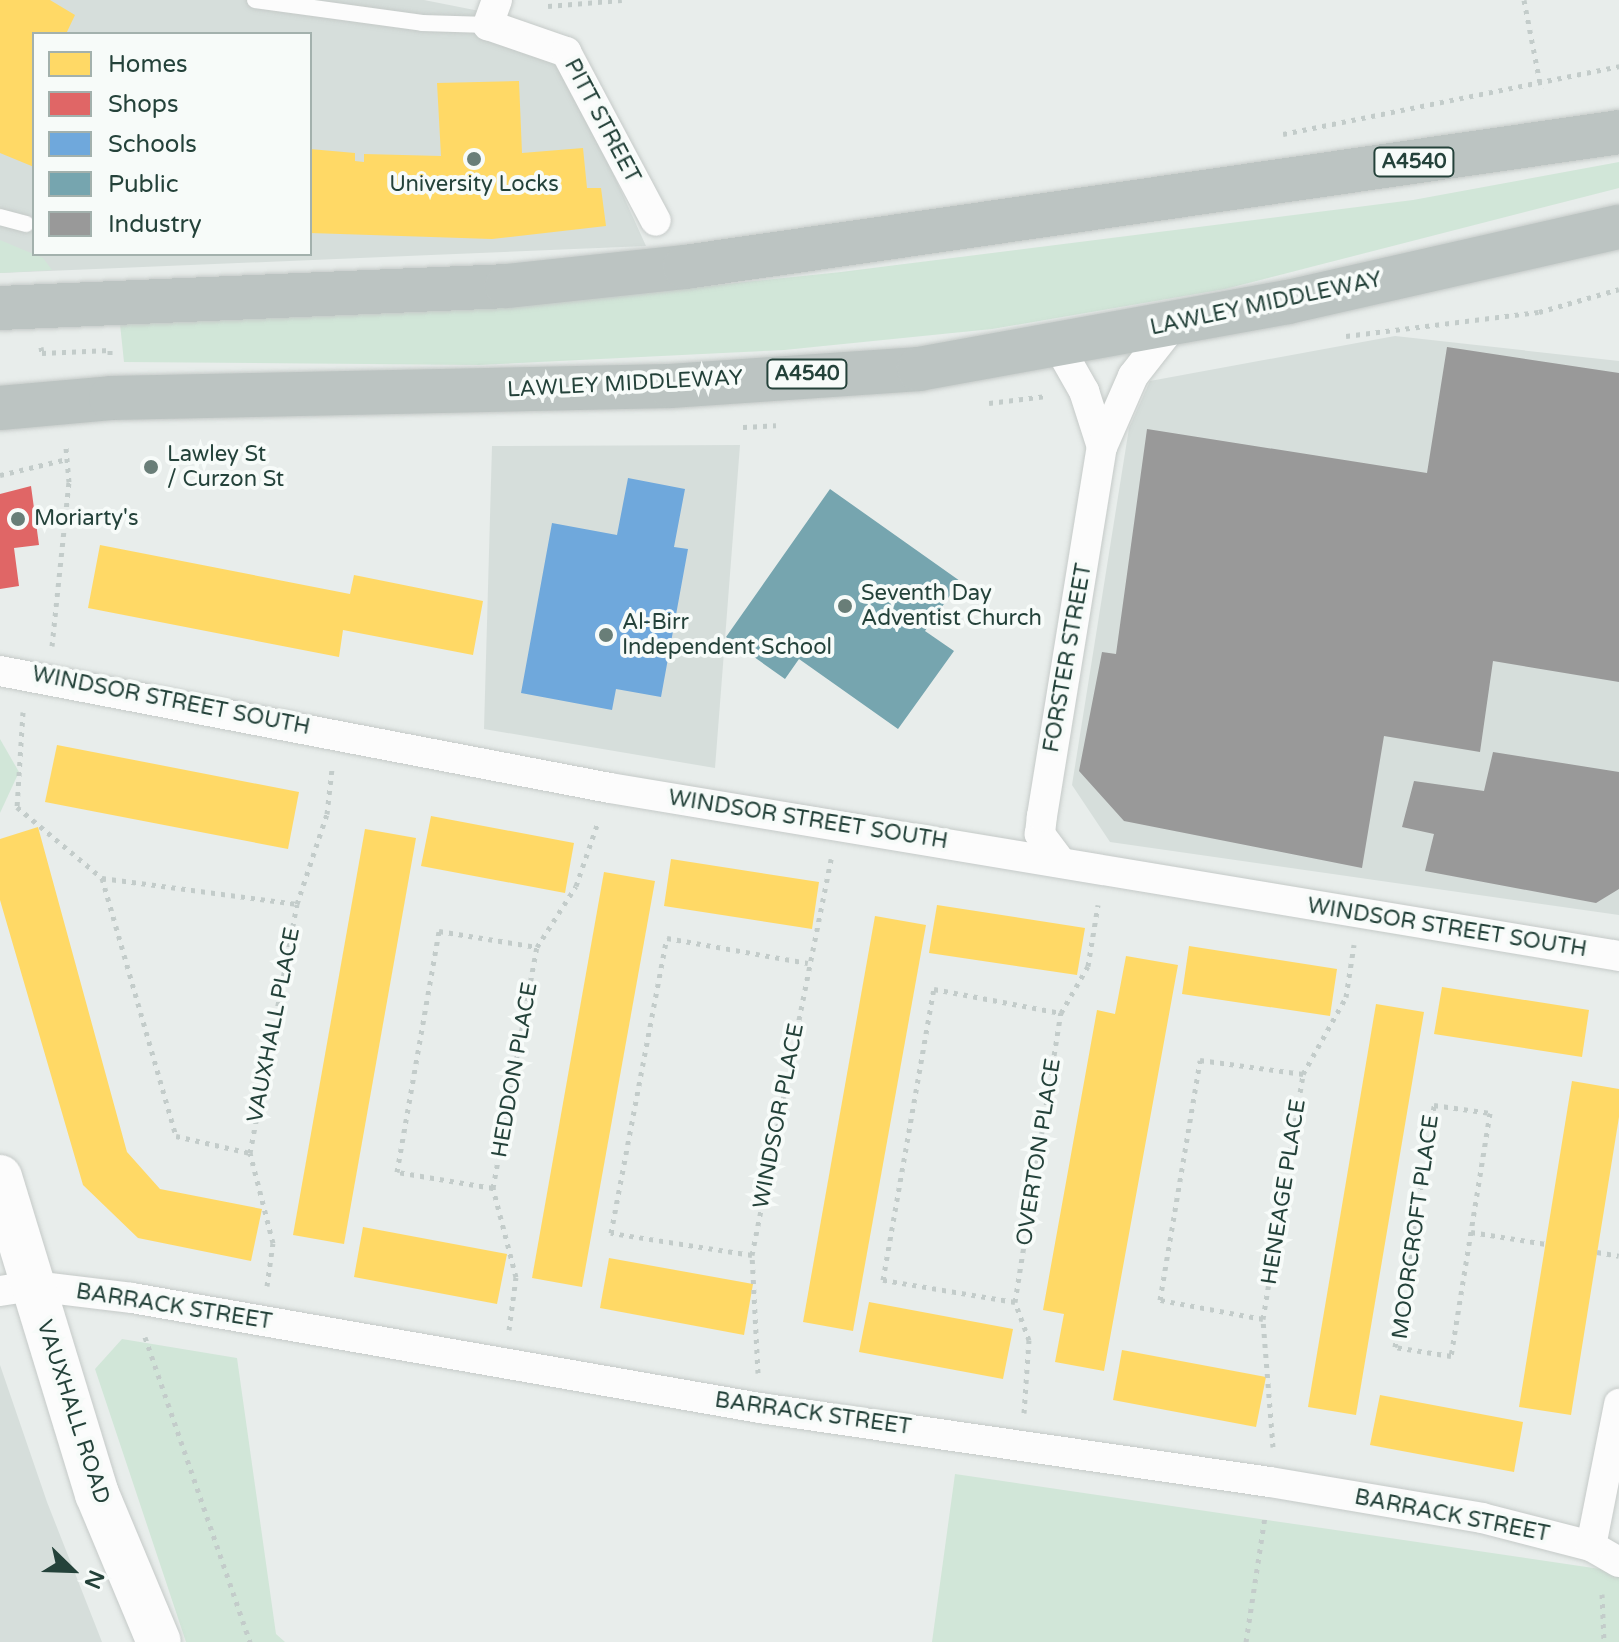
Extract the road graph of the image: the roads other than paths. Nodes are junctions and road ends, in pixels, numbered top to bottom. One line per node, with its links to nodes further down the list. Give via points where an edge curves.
1 (255, 0): 2 (lane, via 422,23)
2 (498, 18): 5 (street, PITT STREET, via 566,52)
3 (1619, 132): 8 (highway, A4540, via 685,267 507,286)
4 (0, 217): 6 (lane)
5 (656, 221)
6 (26, 224)
7 (1619, 227): 9 (highway, LAWLEY MIDDLEWAY / A4540)
8 (18, 307)
9 (1173, 325): 10 (highway, LAWLEY MIDDLEWAY / A4540); 12 (street, FORSTER STREET, via 1133,376)
10 (1059, 347): 11 (highway, LAWLEY MIDDLEWAY / A4540, via 919,369 670,386 111,398); 12 (street, FORSTER STREET, via 1084,391)
11 (0, 408)
12 (1102, 447): 14 (street, FORSTER STREET, via 1041,825 1049,854)
13 (23, 674): 14 (street, WINDSOR STREET SOUTH, via 610,788)
14 (1060, 861): 15 (street, WINDSOR STREET SOUTH)
15 (1619, 956)
16 (0, 1177): 17 (main road, VAUXHALL ROAD)
17 (16, 1288): 19 (street, BARRACK STREET, via 132,1298 760,1408 1270,1482 1482,1518); 21 (main road, VAUXHALL ROAD)
18 (1619, 1404): 19 (street)
19 (1591, 1546): 20 (street, BARRACK STREET)
20 (1619, 1562)
21 (159, 1642)

